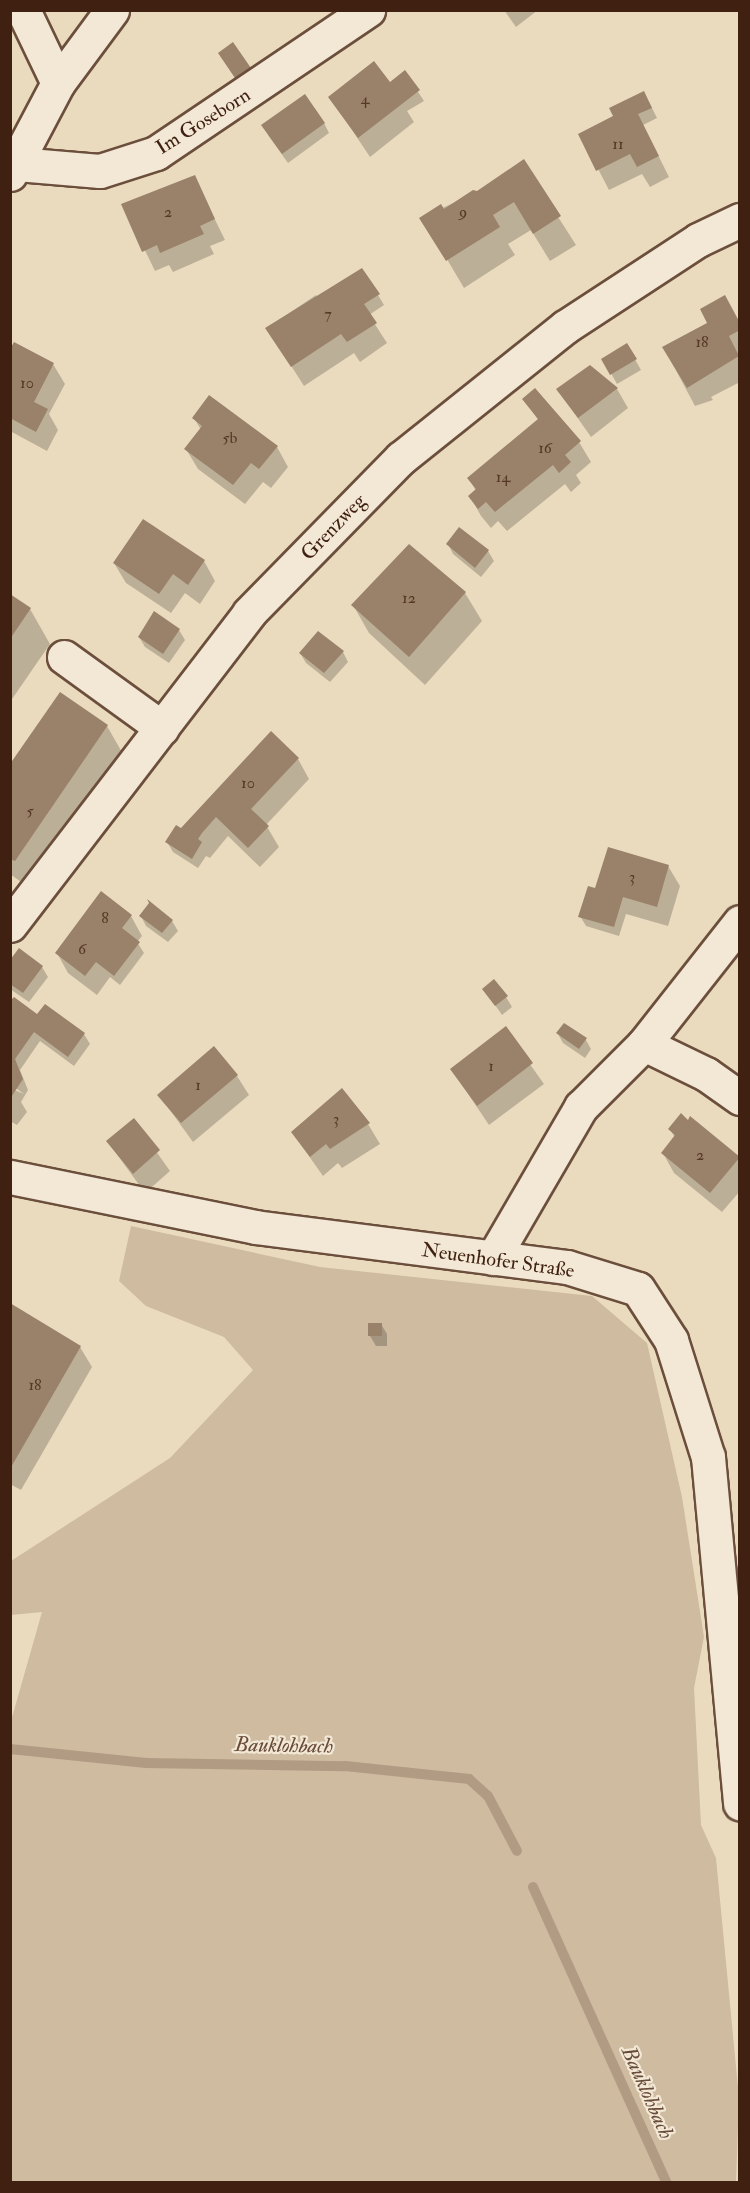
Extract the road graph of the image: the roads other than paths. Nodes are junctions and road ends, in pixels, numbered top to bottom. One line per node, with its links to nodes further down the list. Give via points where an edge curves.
1 (23, 10): 4 (street)
2 (112, 10): 4 (street)
3 (368, 10): 5 (street, Im Goseborn, via 156,153 100,171)
4 (58, 83): 5 (street)
5 (14, 169)
6 (740, 220): 8 (street, Grenzweg, via 698,240 565,327 400,458 249,613)
7 (64, 657): 8 (street)
8 (162, 728): 10 (street, Grenzweg)
9 (740, 921): 11 (street)
10 (10, 925)
11 (645, 1044): 12 (street, via 706,1074); 14 (street, via 581,1107)
12 (740, 1098)
13 (10, 1177): 14 (street, Neuenhofer Straße, via 255,1227)
14 (493, 1257): 15 (street, Neuenhofer Straße, via 567,1267 639,1289 671,1340 708,1457)
15 (740, 1804)

